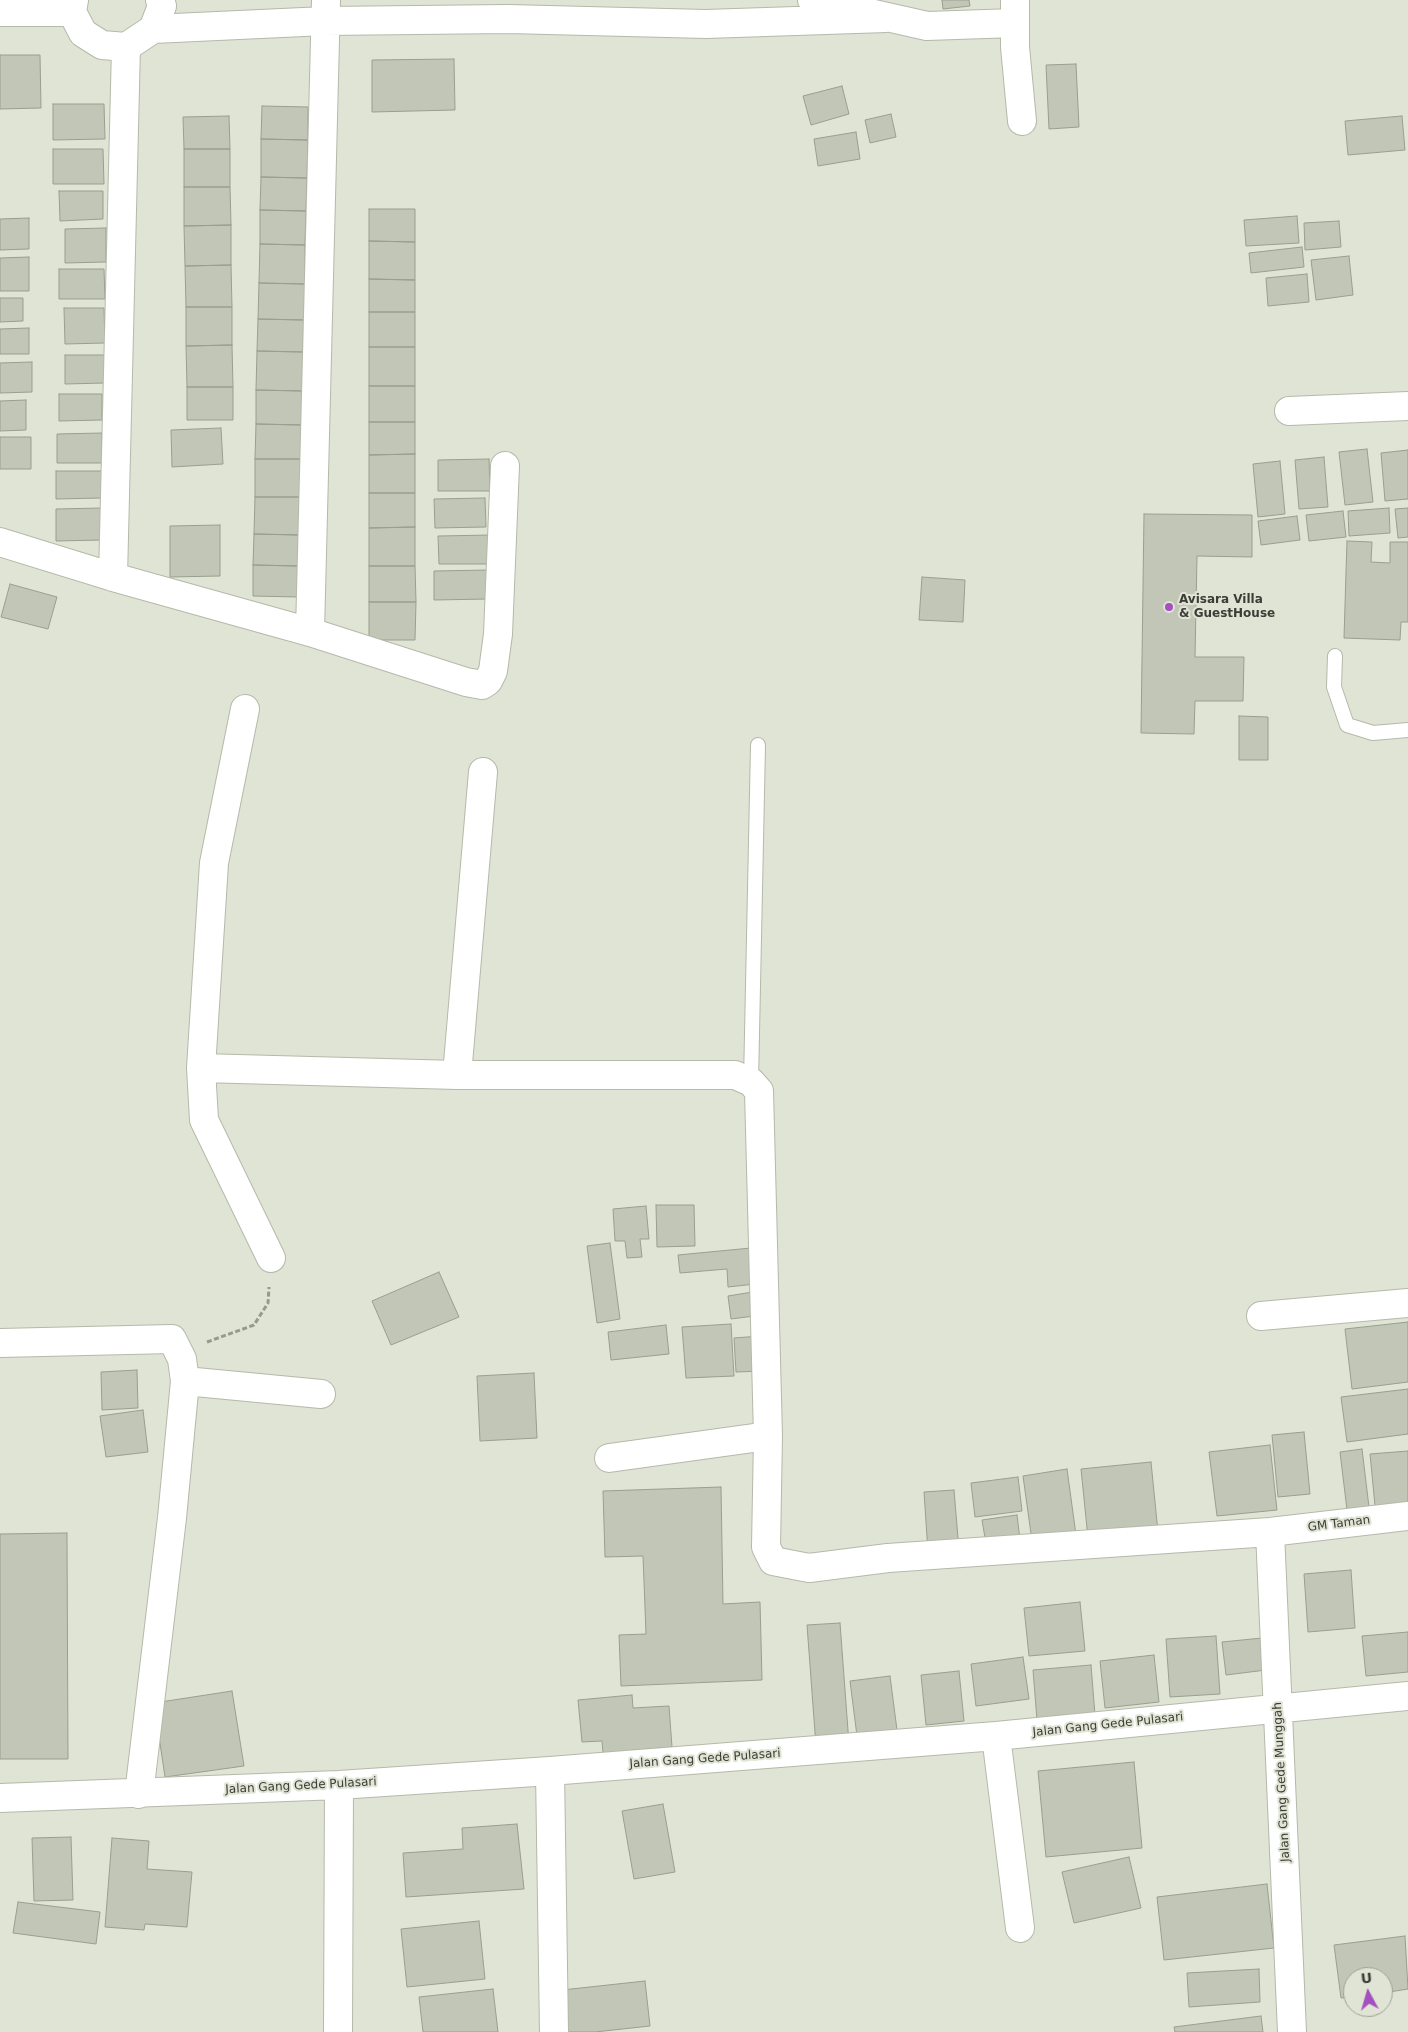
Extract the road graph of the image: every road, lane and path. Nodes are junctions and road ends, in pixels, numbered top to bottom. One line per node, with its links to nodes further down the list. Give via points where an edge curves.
1 (160, 0): 9 (street, via 162,6)
2 (812, 0): 4 (street)
3 (73, 6): 7 (street); 10 (street, via 83,33 102,46)
4 (886, 9): 6 (street, via 706,24); 8 (street, via 927,26)
5 (325, 10): 6 (street); 9 (street); 17 (street)
6 (508, 10)
7 (0, 12)
8 (1015, 12): 11 (street)
9 (154, 29): 10 (street)
10 (126, 47): 16 (street)
11 (1022, 121)
12 (1408, 406): 13 (street)
13 (1289, 411)
14 (504, 466): 17 (street, via 498,634 493,670 488,681 482,685 466,682)
15 (0, 542): 16 (street)
16 (113, 577): 17 (street)
17 (310, 632)
18 (1335, 656): 20 (lane, via 1334,687 1347,725 1373,733)
19 (245, 709): 23 (street, via 214,863)
20 (1408, 730)
21 (758, 745): 25 (lane)
22 (482, 772): 24 (street)
23 (201, 1068): 24 (street); 26 (street, via 204,1120)
24 (457, 1075): 25 (street, via 735,1075)
25 (751, 1082): 33 (street, GM Taman, via 759,1091)
26 (271, 1258): 29 (path, via 268,1303 254,1324 206,1343)
27 (1408, 1303): 28 (street)
28 (1261, 1316)
29 (172, 1339): 30 (street); 31 (street, via 182,1359)
30 (0, 1343)
31 (185, 1381): 32 (street); 42 (street)
32 (321, 1394)
33 (768, 1436): 34 (street); 36 (street, GM Taman, via 766,1547 773,1561 788,1565 809,1568 888,1558)
34 (609, 1458)
35 (1408, 1516): 36 (street, GM Taman)
36 (1270, 1532): 38 (street, Jalan Gang Gede Munggah)
37 (1408, 1696): 38 (street, Jalan Gang Gede Pulasari)
38 (1279, 1709): 39 (street, Jalan Gang Gede Pulasari); 47 (street, Jalan Gang Gede Munggah)
39 (996, 1736): 40 (street, Jalan Gang Gede Pulasari); 44 (street)
40 (550, 1771): 41 (street, Jalan Gang Gede Pulasari); 46 (street)
41 (339, 1785): 42 (street, Jalan Gang Gede Pulasari); 45 (street)
42 (139, 1794): 43 (street, Jalan Gang Gede Pulasari)
43 (0, 1798)
44 (1020, 1928)
45 (338, 2032)
46 (554, 2032)
47 (1292, 2032)

